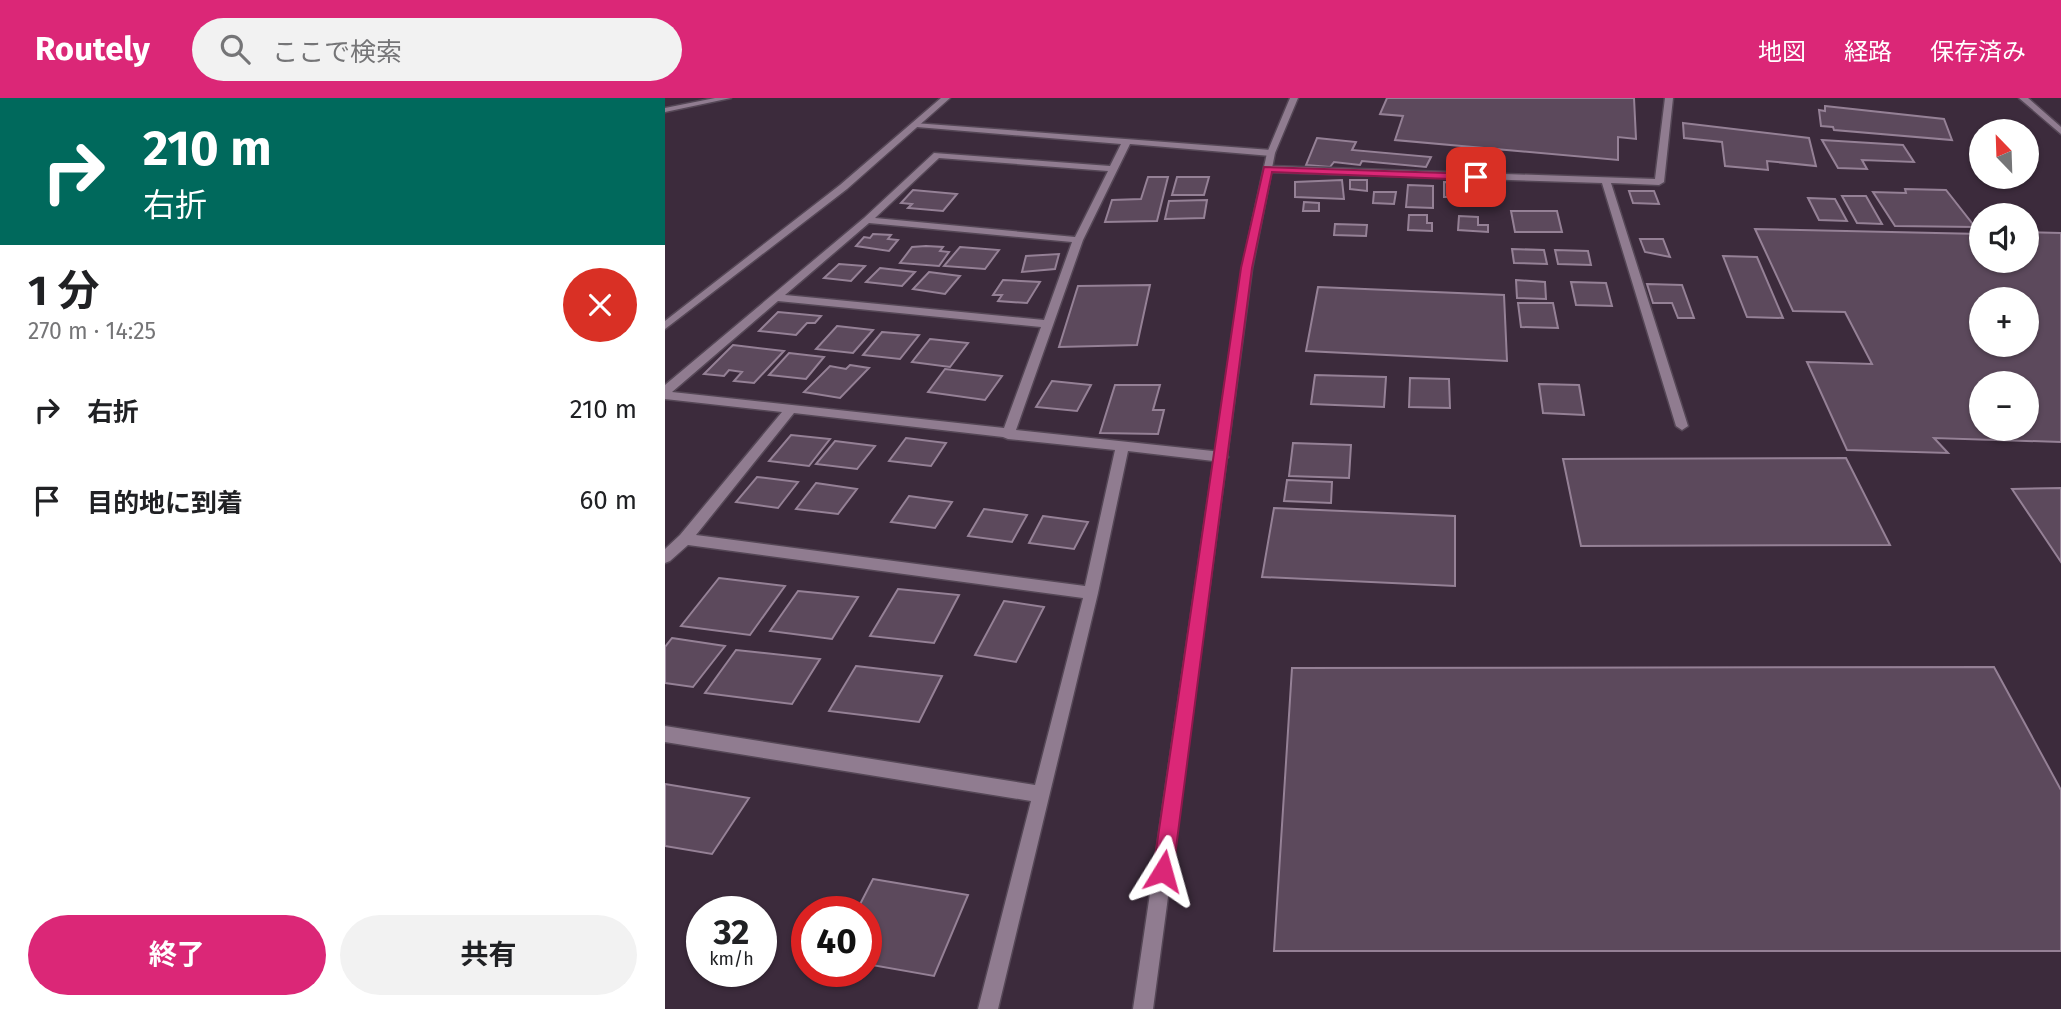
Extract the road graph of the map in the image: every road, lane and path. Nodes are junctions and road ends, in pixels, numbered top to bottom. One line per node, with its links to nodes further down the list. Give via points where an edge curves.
1 (727, 98): 6 (street)
2 (946, 98): 7 (street)
3 (1294, 98): 10 (street)
4 (1669, 98): 13 (street, via 1659,183)
5 (2023, 98): 8 (street)
6 (665, 110)
7 (917, 125): 9 (street); 18 (street)
8 (2061, 131)
9 (1127, 141): 10 (street); 11 (street)
10 (1271, 153): 12 (street)
11 (1113, 169): 14 (street, via 937,155); 15 (street)
12 (1268, 169): 13 (street); 24 (street, via 1247,268)
13 (1607, 181): 21 (street)
14 (867, 220): 15 (street); 16 (street)
15 (1079, 240): 17 (street)
16 (775, 298): 17 (street); 19 (street)
17 (1049, 324): 22 (street)
18 (665, 326)
19 (665, 393): 20 (street)
20 (790, 410): 22 (street); 25 (street)
21 (1682, 426)
22 (1008, 435): 23 (street)
23 (1122, 447): 24 (street); 27 (street)
24 (1222, 457): 31 (street)
25 (685, 539): 26 (street); 27 (street)
26 (665, 557)
27 (1091, 593): 29 (street)
28 (665, 734): 29 (street)
29 (1041, 794): 30 (street)
30 (988, 1009)
31 (1143, 1009)

